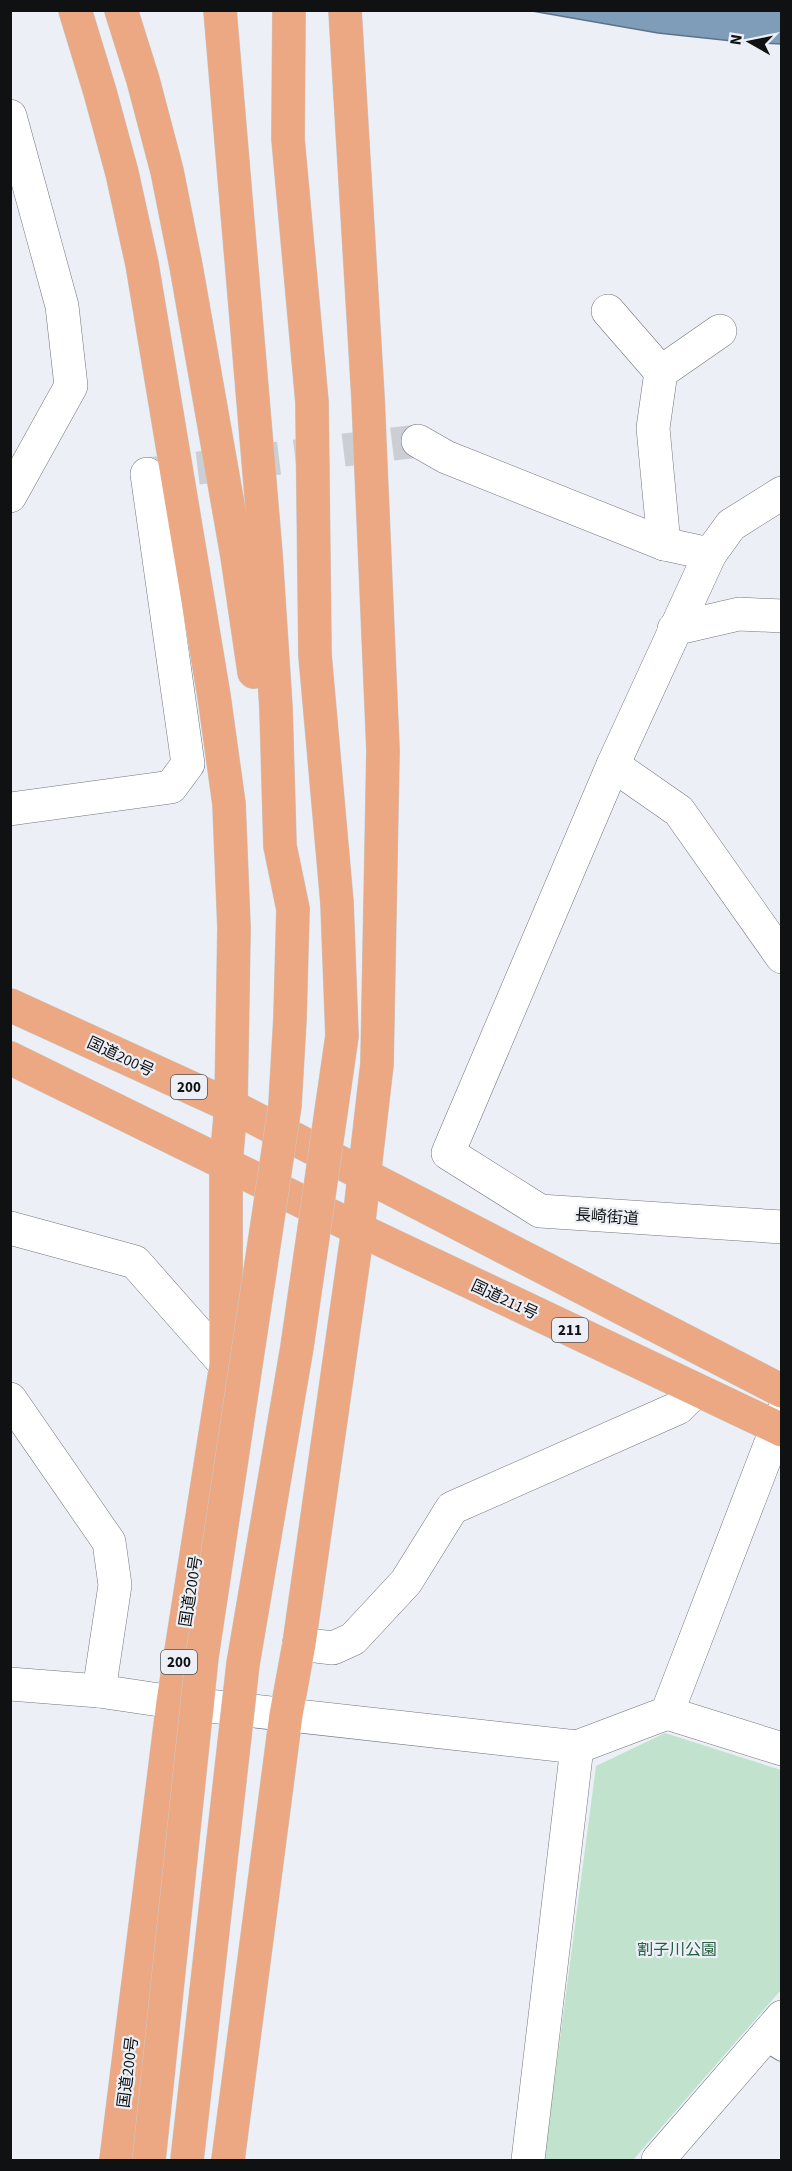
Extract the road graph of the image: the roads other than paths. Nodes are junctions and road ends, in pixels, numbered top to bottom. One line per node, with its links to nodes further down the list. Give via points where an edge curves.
1 (75, 10): 26 (highway, via 122,173 142,264 214,696 229,804 234,917)
2 (122, 10): 22 (highway, via 167,171 186,266 237,556)
3 (220, 10): 22 (highway, via 266,554)
4 (270, 10): 11 (highway)
5 (289, 10): 11 (highway, via 288,139)
6 (345, 10): 28 (highway, via 368,398 383,750 377,1064)
7 (10, 116): 15 (street, via 62,306 71,386)
8 (608, 311): 10 (street)
9 (720, 331): 10 (street)
10 (661, 372): 16 (street, via 653,428)
11 (312, 402): 48 (highway, bridge, via 315,655 337,903 342,1036 297,1347 243,1664)
12 (418, 441): 16 (street, via 446,458)
13 (147, 474): 21 (street, via 188,764 171,787)
14 (782, 493): 17 (street, via 731,525)
15 (10, 496)
16 (664, 544): 17 (street)
17 (710, 554): 19 (street)
18 (782, 616): 19 (street, via 739,614)
19 (674, 629): 20 (street)
20 (613, 765): 23 (street, via 679,811); 29 (street, 長崎街道, via 448,1154 540,1211)
21 (10, 809)
22 (280, 846): 47 (highway, bridge, via 293,909 285,1105 202,1658)
23 (782, 957)
24 (10, 1005): 26 (highway, 国道200号 / 200)
25 (10, 1058): 27 (highway)
26 (231, 1106): 27 (highway, 国道200号 / 200); 28 (highway, 国道200号 / 200)
27 (226, 1162): 31 (highway); 32 (highway, 国道200号 / 200)
28 (365, 1176): 31 (highway); 34 (highway, 211)
29 (782, 1227)
30 (10, 1228): 32 (street, via 135,1262)
31 (358, 1229): 33 (highway, 国道211号 / 211); 37 (highway)
32 (226, 1365): 40 (highway, 国道200号 / 200)
33 (696, 1390): 36 (highway, 国道211号 / 211); 37 (street, via 678,1408 452,1508 406,1582 353,1639 333,1648)
34 (782, 1391)
35 (10, 1399): 39 (street, via 109,1542 115,1585)
36 (779, 1424): 41 (street)
37 (299, 1644): 42 (highway)
38 (10, 1684): 39 (street)
39 (99, 1691): 40 (street)
40 (172, 1702): 42 (street); 46 (highway, 国道200号 / 200)
41 (667, 1713): 43 (street); 44 (street)
42 (286, 1715): 43 (street); 49 (highway)
43 (577, 1747): 50 (street)
44 (782, 1749)
45 (775, 2036): 51 (street)
46 (116, 2160)
47 (149, 2160)
48 (187, 2160)
49 (228, 2160)
50 (528, 2160)
51 (658, 2160)

